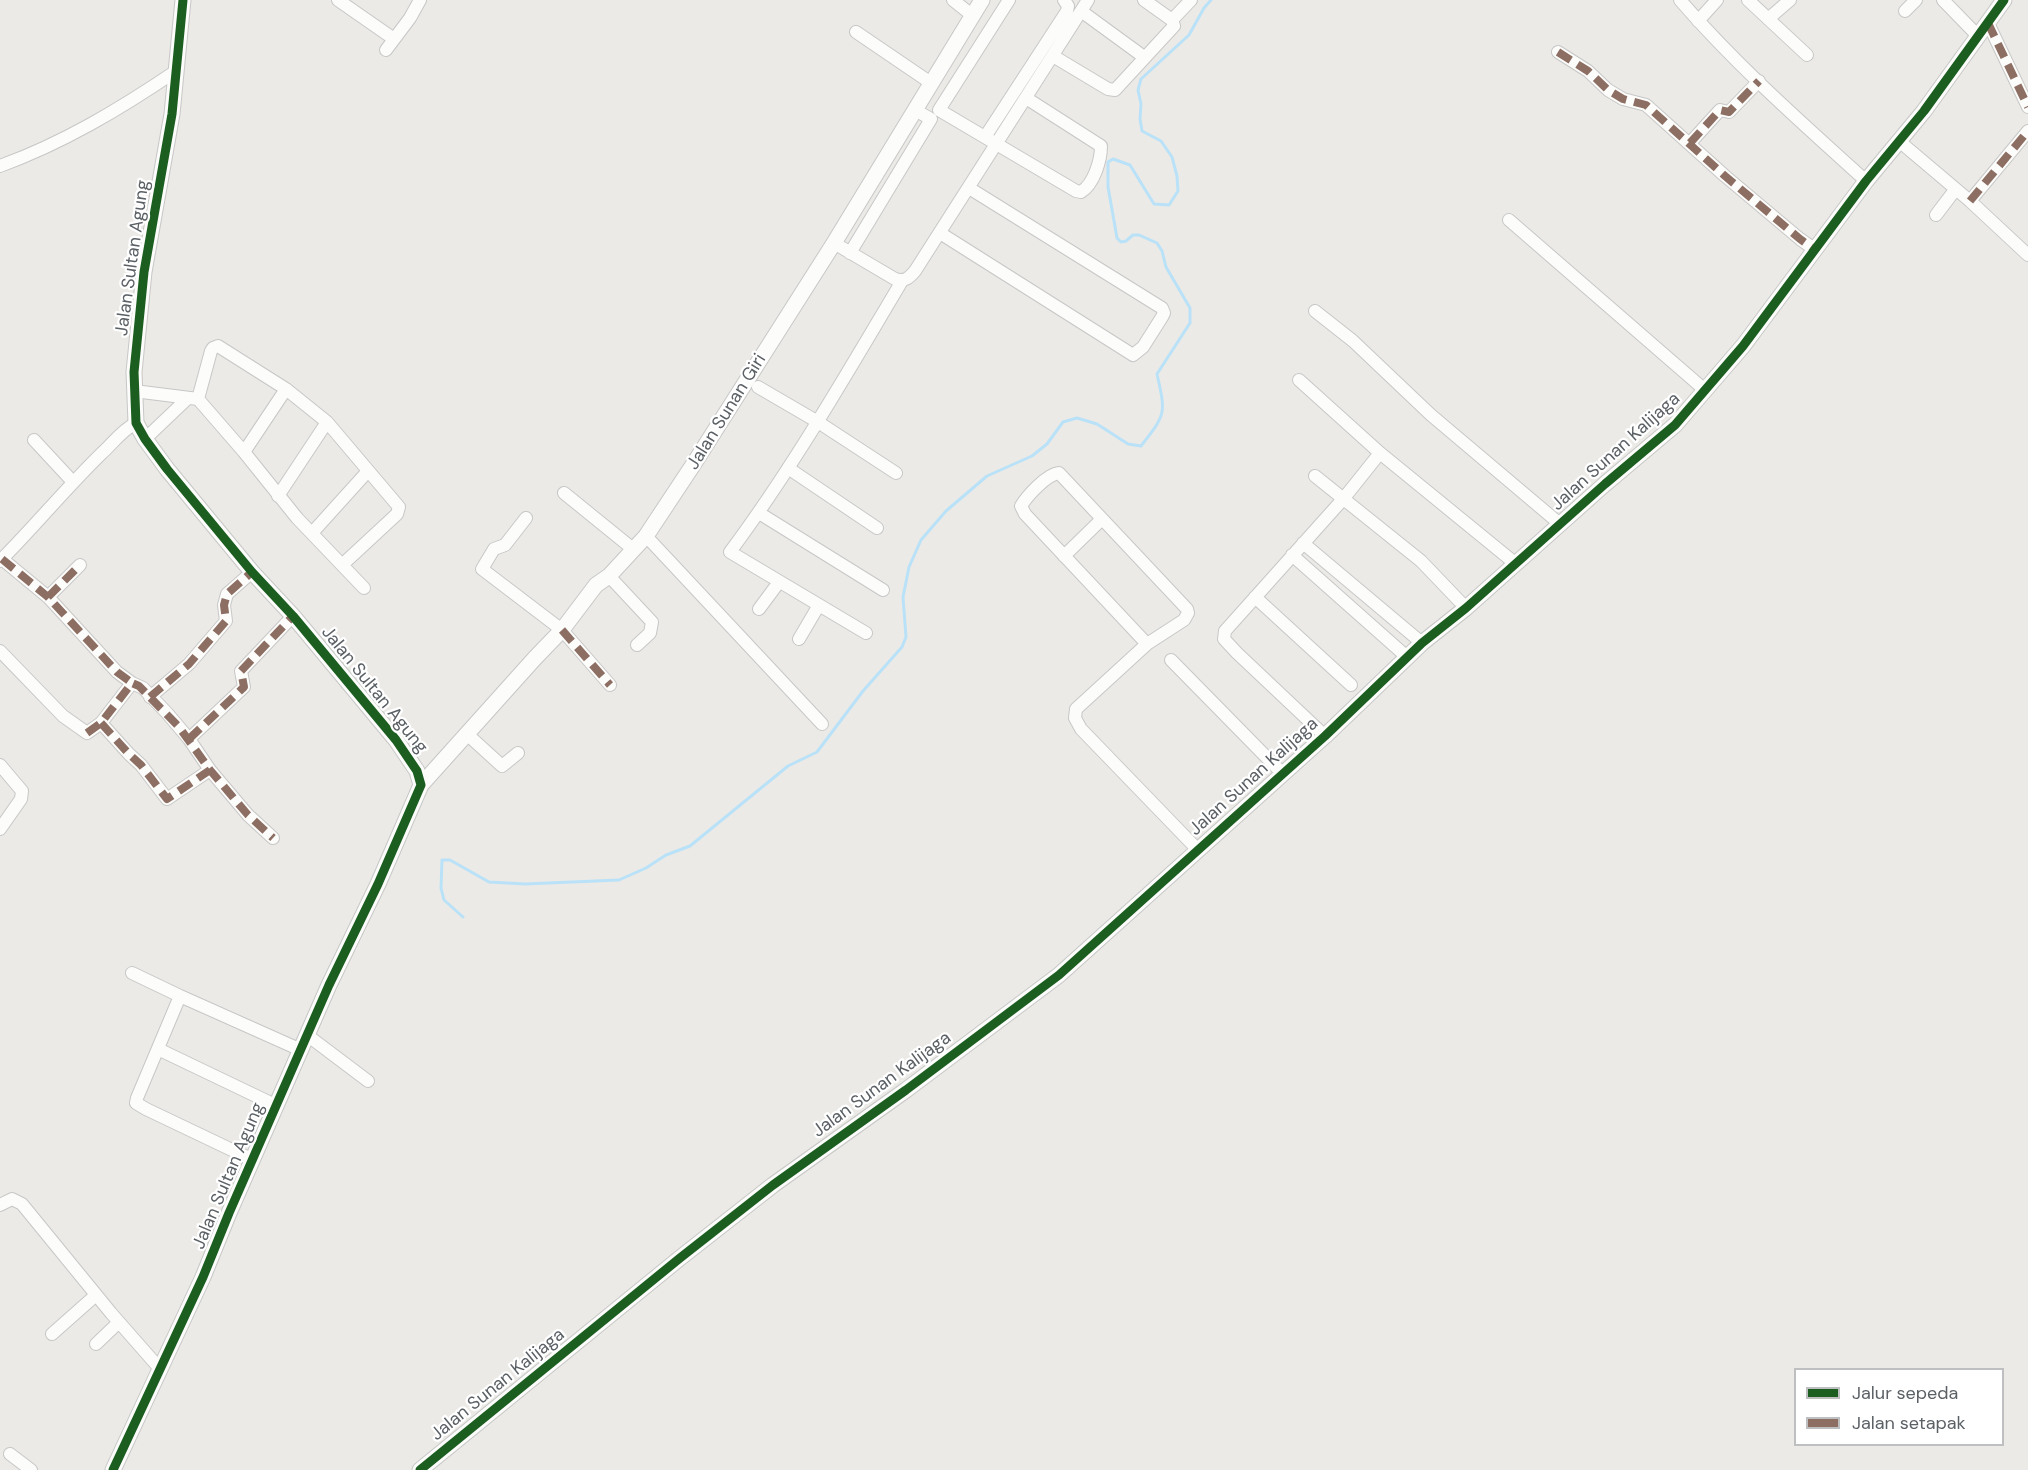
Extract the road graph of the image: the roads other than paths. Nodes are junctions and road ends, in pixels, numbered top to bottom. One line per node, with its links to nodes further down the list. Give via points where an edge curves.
1 (183, 0): 33 (street, Jalan Sultan Agung)
2 (338, 0): 27 (street)
3 (420, 0): 27 (street)
4 (953, 0): 20 (street)
5 (982, 0): 20 (street, Jalan Sunan Giri)
6 (1009, 0): 40 (street, via 939,109)
7 (1064, 0): 40 (street, via 1067,11)
8 (1088, 0): 18 (street)
9 (1144, 0): 22 (street)
10 (1191, 0): 22 (street)
11 (1680, 0): 23 (street)
12 (1716, 0): 23 (street)
13 (1748, 0): 21 (street)
14 (1790, 0): 21 (street)
15 (1916, 0): 19 (street)
16 (1943, 0): 26 (street)
17 (2004, 0): 24 (street, Jalan Sunan Kalijaga)
18 (1081, 11): 31 (street); 32 (street)
19 (1905, 11)
20 (973, 16): 35 (street, Jalan Sunan Giri)
21 (1768, 19): 30 (street)
22 (1172, 20): 32 (street, via 1174,26)
23 (1698, 21): 34 (street)
24 (1988, 22): 26 (street, Jalan Sunan Kalijaga); 37 (street)
25 (856, 32): 35 (street)
26 (1978, 36): 41 (street, Jalan Sunan Kalijaga)
27 (394, 39): 28 (street)
28 (386, 50)
29 (1558, 52): 43 (street, via 1588,71 1608,90 1646,105)
30 (1807, 54)
31 (1053, 56): 32 (street, via 1112,91); 36 (street)
32 (1144, 57)
33 (176, 71): 44 (street, via 75,134); 61 (street, Jalan Sultan Agung, via 144,272)
34 (1759, 81): 43 (street, via 1730,112 1720,110); 45 (street)
35 (931, 83): 38 (street, Jalan Sunan Giri)
36 (1026, 98): 42 (street); 42 (street, via 1101,146 1088,186 1082,192 1076,190)
37 (2028, 106)
38 (915, 110): 52 (street, Jalan Sunan Giri); 54 (street, via 932,119)
39 (2028, 131): 48 (street)
40 (985, 137): 42 (street)
41 (1899, 141): 45 (street, Jalan Sunan Kalijaga); 47 (street)
42 (997, 143): 46 (street)
43 (1690, 143): 53 (street)
44 (0, 166)
45 (1866, 181): 53 (street, Jalan Sunan Kalijaga)
46 (969, 188): 51 (street); 51 (street, via 1164,310 1143,347 1133,355)
47 (1955, 190): 48 (street); 49 (street)
48 (1970, 201): 55 (street)
49 (1936, 215)
50 (1509, 220): 62 (street)
51 (940, 233): 56 (street, via 915,271)
52 (834, 243): 54 (street); 85 (street, Jalan Sunan Giri)
53 (1814, 249): 62 (street, Jalan Sunan Kalijaga)
54 (850, 253): 56 (street)
55 (2028, 255)
56 (902, 281): 65 (street)
57 (1315, 311): 82 (street)
58 (1299, 380): 70 (street)
59 (758, 387): 65 (street)
60 (286, 389): 63 (street, via 218,345 211,351); 64 (street); 69 (street)
61 (134, 391): 63 (street); 66 (street, Jalan Sultan Agung)
62 (1706, 391): 82 (street, Jalan Sunan Kalijaga, via 1675,425)
63 (193, 399): 68 (street); 69 (street)
64 (327, 422): 72 (street); 77 (street)
65 (818, 422): 71 (street); 73 (street)
66 (136, 423): 68 (street, Jalan Sultan Agung); 75 (street, via 126,428)
67 (34, 440): 75 (street)
68 (145, 440): 94 (street, Jalan Sultan Agung)
69 (244, 452): 77 (street)
70 (1380, 453): 78 (street); 91 (street)
71 (788, 468): 79 (street); 83 (street)
72 (368, 471): 84 (street); 93 (street, via 399,510)
73 (896, 473)
74 (1315, 476): 78 (street)
75 (73, 482): 90 (street)
76 (564, 493): 87 (street)
77 (279, 496): 84 (street)
78 (1344, 498): 86 (street); 105 (street, via 1421,561)
79 (759, 513): 97 (street, via 730,552); 100 (street)
80 (526, 518): 109 (street, via 505,545 494,549 482,568)
81 (1102, 519): 89 (street); 89 (street, via 1059,473 1051,474 1025,499 1021,506 1026,514); 113 (street, via 1187,609 1184,620)
82 (1560, 524): 91 (street, Jalan Sunan Kalijaga)
83 (877, 528)
84 (312, 533): 93 (street)
85 (646, 536): 87 (street, Jalan Sunan Giri); 123 (street)
86 (1303, 543): 88 (street); 95 (street)
87 (633, 549): 96 (street, Jalan Sunan Giri)
88 (1292, 555): 98 (street); 102 (street)
89 (1064, 556): 113 (street)
90 (1, 560): 101 (street)
91 (1516, 564): 105 (street, Jalan Sunan Kalijaga)
92 (80, 565): 101 (street)
93 (342, 565): 99 (street)
94 (252, 572): 107 (street, Jalan Sultan Agung); 121 (street, via 227,594 226,621 189,664)
95 (1340, 574): 98 (street); 103 (street)
96 (609, 576): 109 (street, Jalan Sunan Giri, via 596,585); 114 (street, via 652,622 650,633)
97 (779, 582): 104 (street); 106 (street)
98 (1328, 587): 108 (street)
99 (364, 588)
100 (883, 590)
101 (48, 597): 118 (street, via 117,672)
102 (1255, 597): 120 (street); 125 (street, via 1225,631 1224,639)
103 (1374, 602): 108 (street); 112 (street)
104 (819, 605): 110 (street); 111 (street)
105 (1466, 608): 112 (street, Jalan Sunan Kalijaga)
106 (759, 609)
107 (293, 616): 126 (street, via 241,671 244,687); 131 (street, Jalan Sultan Agung, via 396,740)
108 (1362, 617): 116 (street)
109 (562, 630): 119 (street); 124 (street, Jalan Sunan Giri)
110 (866, 633)
111 (799, 639)
112 (1422, 643): 116 (street, Jalan Sunan Kalijaga)
113 (1147, 644): 134 (street, via 1076,709 1075,718 1081,729)
114 (638, 645)
115 (0, 651): 122 (street, via 72,724 87,733)
116 (1407, 657): 125 (street, Jalan Sunan Kalijaga)
117 (1171, 660): 130 (street)
118 (132, 683): 121 (street); 122 (street)
119 (610, 685)
120 (1351, 685)
121 (150, 697): 126 (street)
122 (101, 723): 129 (street, via 167,799)
123 (822, 724)
124 (468, 735): 127 (street, via 502,766); 131 (street, Jalan Sunan Giri)
125 (1325, 736): 130 (street, Jalan Sunan Kalijaga)
126 (189, 739): 129 (street)
127 (518, 753)
128 (0, 765): 132 (street, via 23,794)
129 (210, 770): 133 (street)
130 (1283, 774): 134 (street, Jalan Sunan Kalijaga)
131 (422, 785): 137 (street, Jalan Sultan Agung)
132 (0, 829)
133 (273, 838)
134 (1198, 850): 152 (street, Jalan Sunan Kalijaga, via 1059,975 773,1185)
135 (132, 973): 136 (street)
136 (180, 996): 138 (street); 139 (street)
137 (307, 1035): 139 (street, Jalan Sultan Agung); 140 (street)
138 (158, 1049): 141 (street); 142 (street, via 136,1103)
139 (301, 1050): 141 (street, Jalan Sultan Agung)
140 (368, 1081)
141 (277, 1106): 142 (street, Jalan Sultan Agung)
142 (253, 1160): 148 (street, Jalan Sultan Agung)
143 (0, 1205): 144 (street, via 12,1199 22,1204)
144 (96, 1294): 145 (street); 146 (street)
145 (119, 1322): 147 (street); 148 (street)
146 (52, 1334)
147 (96, 1344)
148 (161, 1370): 151 (street, Jalan Sultan Agung)
149 (10, 1454): 150 (street)
150 (31, 1470)
151 (113, 1470)
152 (420, 1470)

